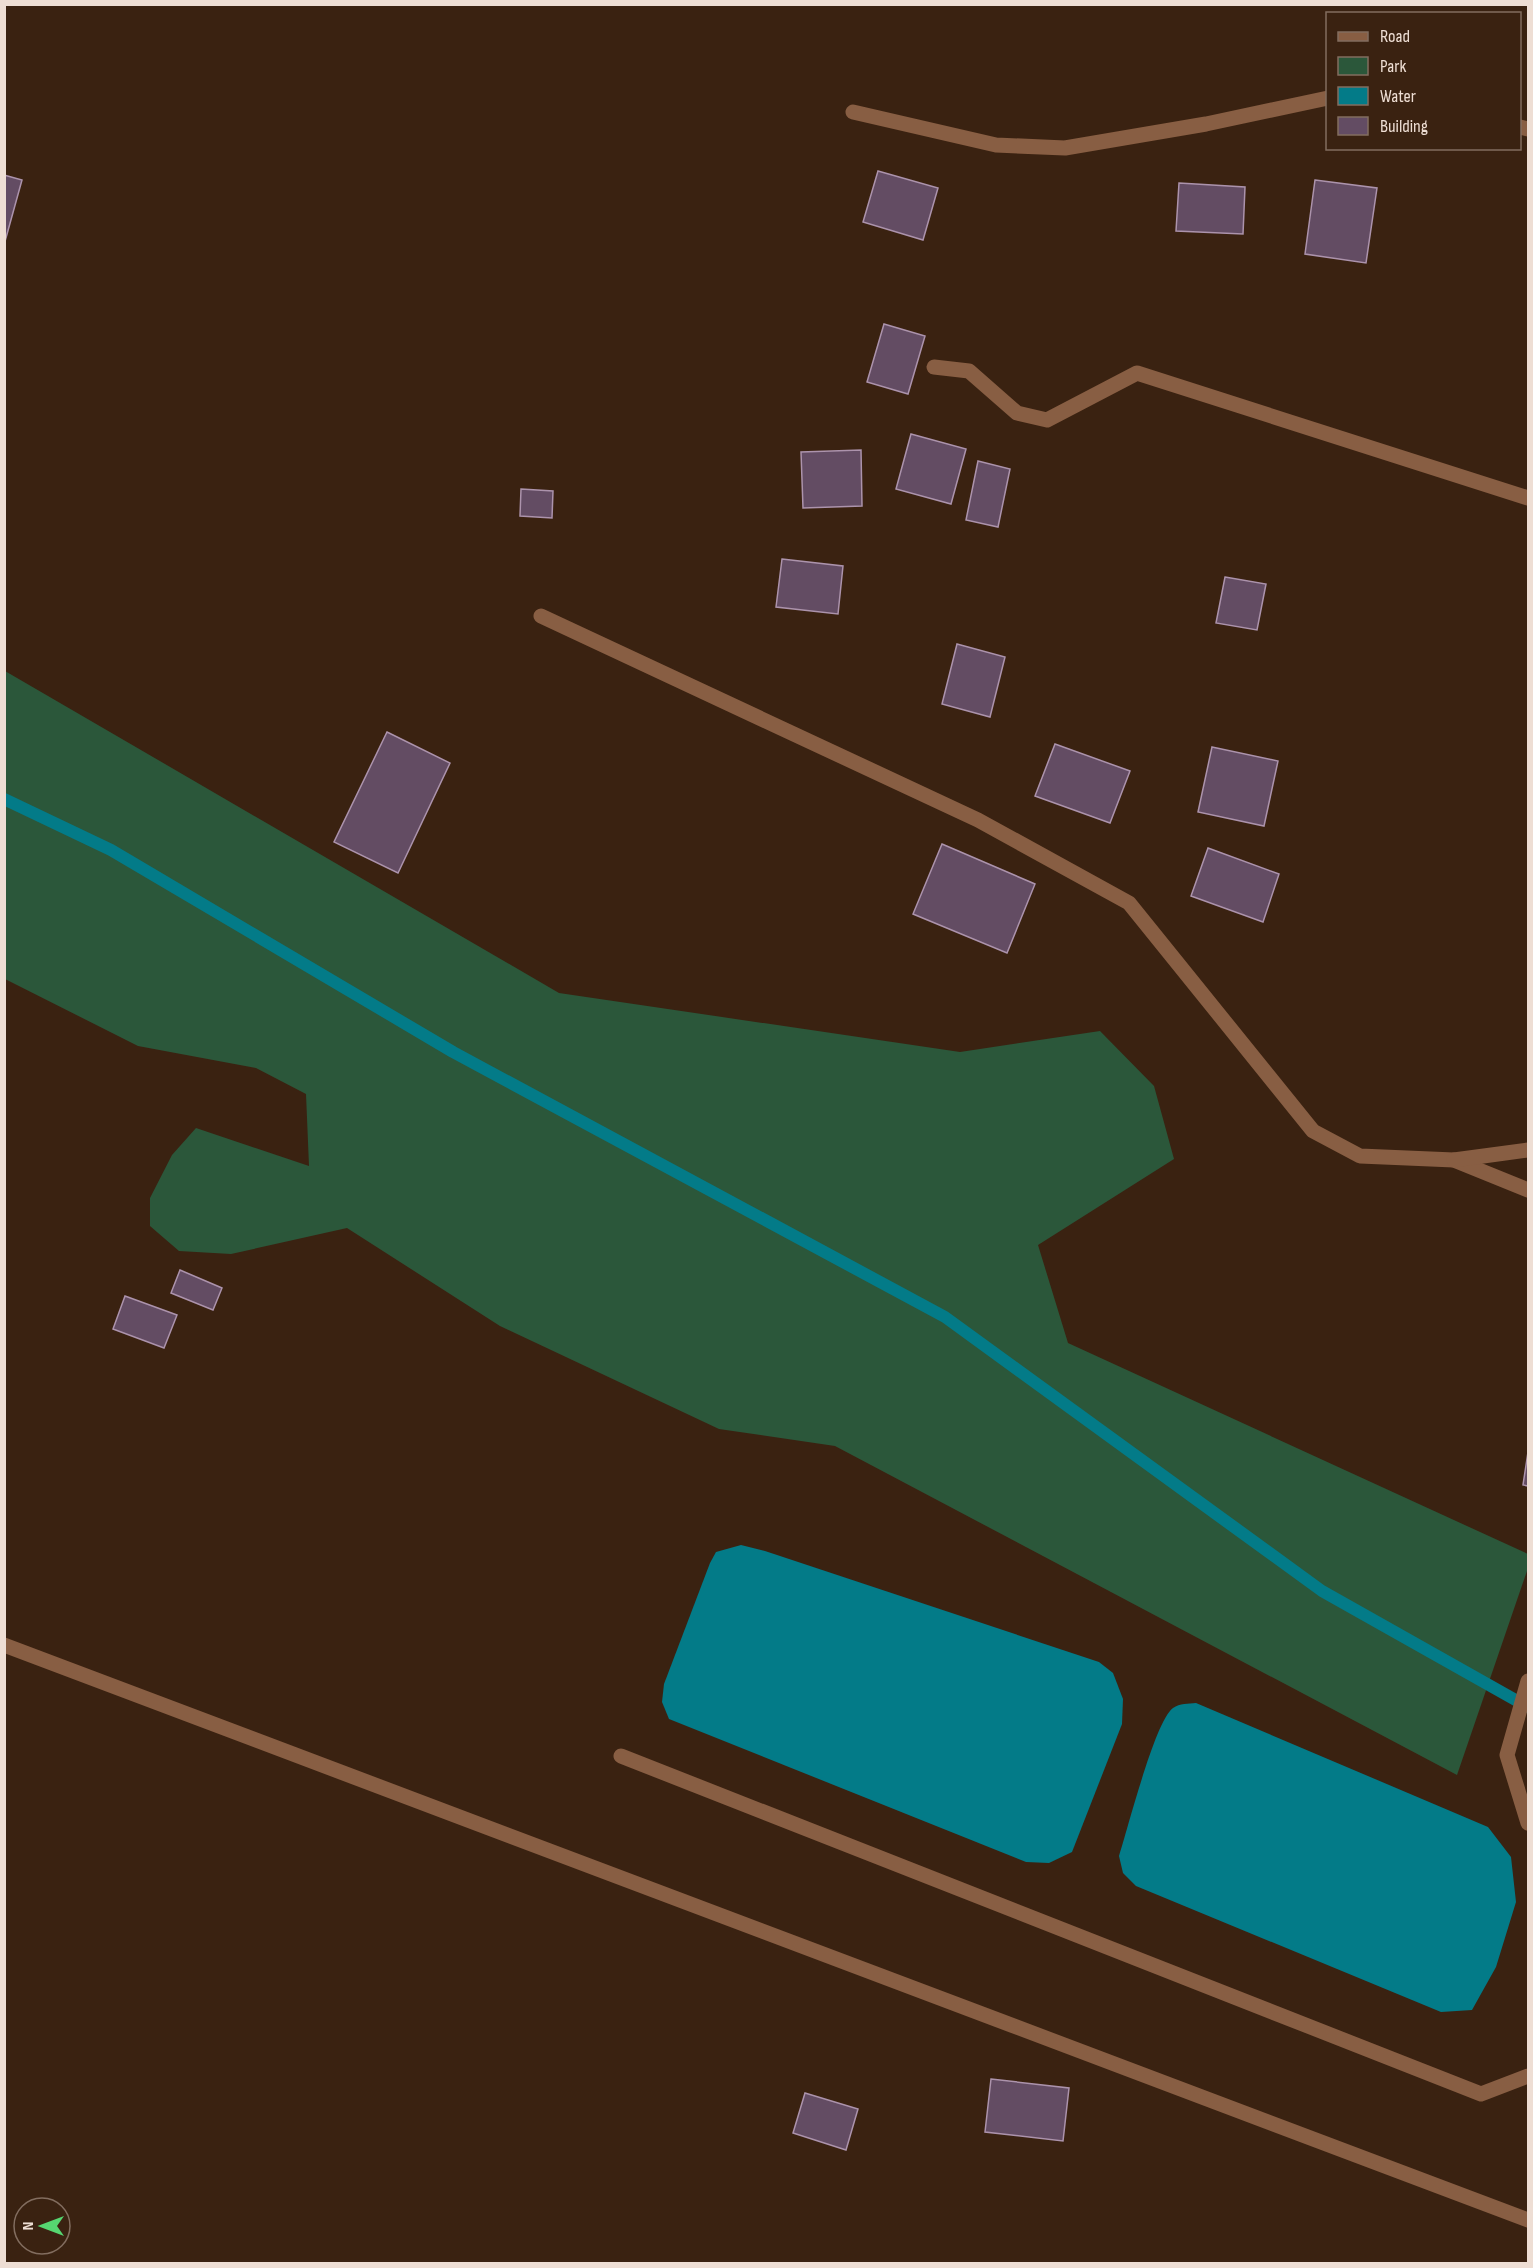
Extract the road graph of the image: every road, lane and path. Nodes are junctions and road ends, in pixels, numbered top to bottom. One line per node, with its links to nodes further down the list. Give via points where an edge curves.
1 (1326, 98): 2 (street, via 1065,148 996,145)
2 (853, 112)
3 (934, 367): 4 (street, via 969,371 1017,413 1047,420 1137,373)
4 (1528, 498)
5 (541, 616): 7 (street, via 978,820 1129,903 1313,1131 1360,1156)
6 (1528, 1150): 7 (street)
7 (1454, 1160): 8 (street)
8 (1528, 1190)
9 (4, 1645): 14 (street)
10 (1528, 1681): 12 (street, via 1507,1755)
11 (621, 1756): 13 (street, via 1481,2094)
12 (1528, 1822)
13 (1528, 2076)
14 (1528, 2220)

